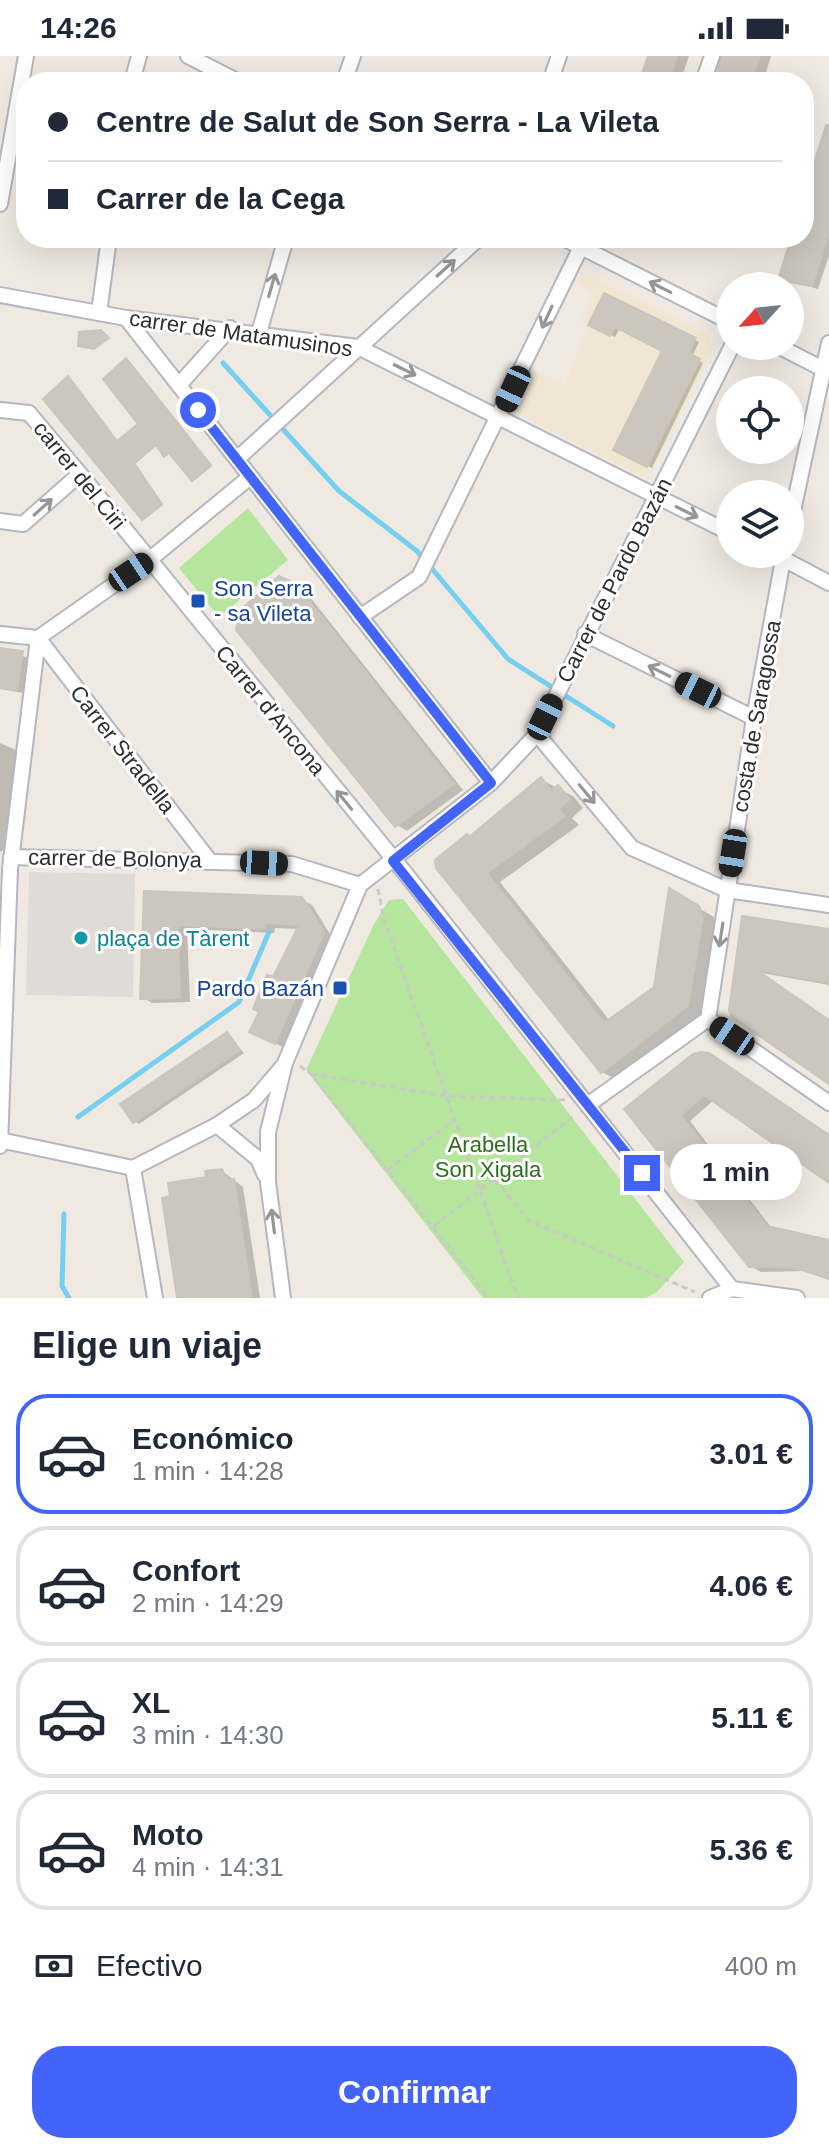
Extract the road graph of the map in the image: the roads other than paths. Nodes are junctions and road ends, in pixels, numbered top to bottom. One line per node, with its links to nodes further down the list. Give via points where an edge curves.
1 (188, 56): 2 (street)
2 (219, 72)
3 (16, 113): 4 (street)
4 (0, 204)
5 (108, 248): 11 (street)
6 (283, 248): 15 (street, one-way to 6)
7 (468, 248): 17 (street, one-way to 7)
8 (581, 248): 23 (street, one-way to 23)
9 (583, 248): 12 (street, one-way to 9)
10 (0, 295): 11 (street, carrer de Matamusinos)
11 (99, 313): 13 (street, carrer de Matamusinos)
12 (716, 315)
13 (126, 318): 14 (street, carrer de Matamusinos); 21 (street)
14 (230, 328): 15 (street, carrer de Matamusinos); 21 (street)
15 (259, 333): 17 (street, carrer de Matamusinos)
16 (829, 343): 20 (street)
17 (358, 347): 23 (street, carrer de Matamusinos, one-way to 23); 24 (street)
18 (804, 359): 20 (street)
19 (725, 360): 28 (street, Carrer de Pardo Bazán)
20 (825, 370): 27 (street)
21 (179, 385): 24 (street)
22 (0, 410): 25 (street, carrer del Ciri, via 29,413)
23 (500, 417): 28 (street, carrer de Matamusinos); 35 (street, via 421,572)
24 (237, 459): 26 (street)
25 (80, 474): 29 (street, one-way to 25, via 23,524); 31 (street, carrer del Ciri)
26 (250, 477): 31 (street); 35 (street)
27 (800, 480)
28 (656, 497): 30 (street, carrer de Matamusinos, one-way to 30); 37 (street, Carrer de Pardo Bazán)
29 (0, 521)
30 (716, 526)
31 (149, 560): 38 (street); 43 (street, Carrer d'Ancona, one-way to 31)
32 (779, 568): 39 (street, costa de Saragossa)
33 (803, 568): 34 (street)
34 (829, 583)
35 (360, 617): 41 (street)
36 (0, 634): 38 (street)
37 (585, 634): 39 (street, one-way to 37); 40 (street, Carrer de Pardo Bazán)
38 (38, 638): 42 (street, Carrer Stradella); 44 (street)
39 (754, 718): 46 (street, costa de Saragossa)
40 (537, 734): 41 (street, Carrer de Pardo Bazán); 46 (street, one-way to 46, via 632,848)
41 (491, 783): 43 (street, Carrer de Pardo Bazán)
42 (209, 860): 44 (street, carrer de Bolonya); 45 (street, carrer de Bolonya, via 292,864)
43 (393, 861): 45 (street, Carrer de Pardo Bazán); 51 (street, Carrer d'Ancona)
44 (7, 865): 53 (street)
45 (360, 885): 49 (street)
46 (727, 890): 47 (street); 48 (street, costa de Saragossa, one-way to 48)
47 (829, 905)
48 (708, 1019): 50 (street); 51 (street)
49 (286, 1060): 52 (street, via 254,1100); 56 (street, via 268,1132)
50 (829, 1103)
51 (589, 1104): 57 (street, Carrer d'Ancona)
52 (217, 1125): 55 (street); 56 (street, via 258,1159)
53 (0, 1140): 54 (street); 55 (street)
54 (0, 1146)
55 (133, 1168): 58 (street)
56 (268, 1182): 59 (street, one-way to 56)
57 (732, 1289): 60 (street); 61 (street)
58 (155, 1298)
59 (283, 1298)
60 (710, 1298)
61 (797, 1298)

